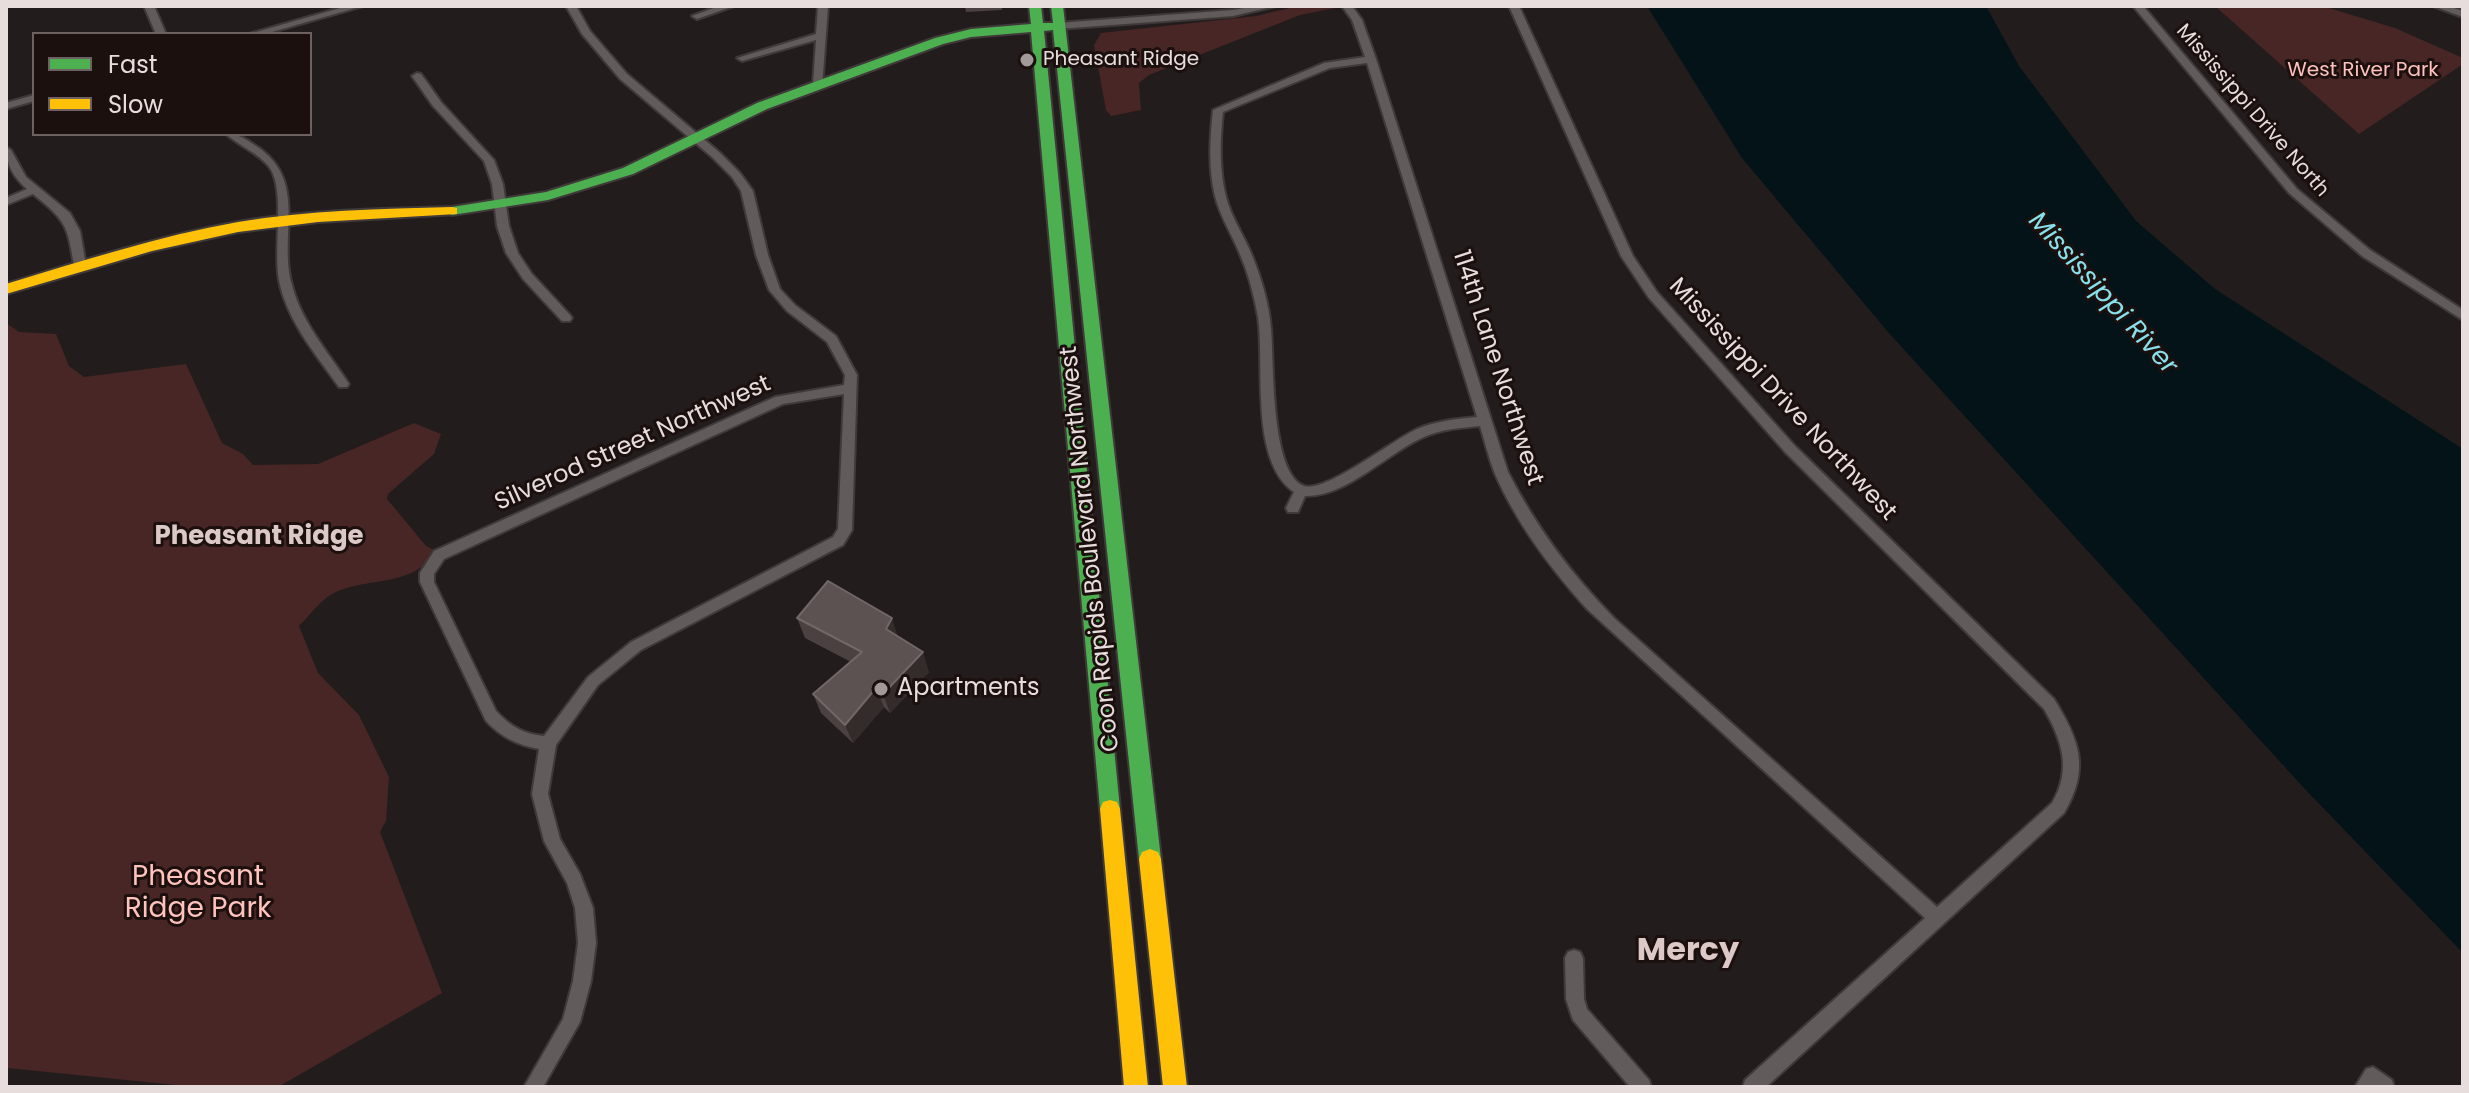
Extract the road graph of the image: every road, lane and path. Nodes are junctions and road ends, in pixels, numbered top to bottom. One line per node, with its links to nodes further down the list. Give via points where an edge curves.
1 (149, 6): 17 (street)
2 (358, 6): 18 (street)
3 (571, 6): 27 (street, via 611,63)
4 (729, 6): 14 (street)
5 (823, 6): 19 (street)
6 (1035, 6): 16 (main road, Coon Rapids Boulevard Northwest)
7 (1057, 6): 15 (main road, Coon Rapids Boulevard Northwest)
8 (1271, 6): 15 (street)
9 (1347, 6): 21 (street, 114th Lane Northwest)
10 (1514, 6): 43 (street, Mississippi Drive Northwest, via 1627,256 1653,295 1837,497 2049,704 2069,742 2072,779 2058,808)
11 (2138, 6): 35 (street, Mississippi Drive North, via 2293,191 2366,253)
12 (2438, 6): 13 (street)
13 (2463, 14)
14 (697, 16)
15 (1058, 26): 16 (main road); 47 (main road, Coon Rapids Boulevard Northwest)
16 (1037, 27): 23 (main road, via 952,37); 46 (main road, Coon Rapids Boulevard Northwest)
17 (160, 32)
18 (261, 32)
19 (821, 36): 20 (street); 23 (street)
20 (742, 58)
21 (1371, 59): 39 (street, 114th Lane Northwest); 40 (street, via 1328,65 1218,110 1214,146 1220,193 1262,308 1268,403 1279,465 1285,481)
22 (417, 76): 31 (street, via 489,160)
23 (818, 85): 27 (main road)
24 (32, 99): 25 (street)
25 (6, 106)
26 (234, 136): 32 (street, via 277,169)
27 (697, 139): 31 (main road, via 594,183); 38 (street, via 747,191 775,290 832,339 851,375)
28 (6, 150): 29 (street, via 13,168)
29 (33, 190): 30 (street); 33 (street, via 66,215)
30 (6, 202)
31 (500, 205): 32 (main road); 36 (street, via 515,259)
32 (281, 220): 33 (main road); 37 (street, via 281,260 291,302)
33 (80, 265): 34 (main road)
34 (6, 289)
35 (2463, 316)
36 (566, 318)
37 (343, 384)
38 (850, 388): 42 (street, via 845,530 838,541 636,646 593,681); 42 (street, Silverod Street Northwest, via 780,400 439,555 427,582 491,716 505,732)
39 (1485, 421): 40 (street, via 1421,433 1322,490); 43 (street, 114th Lane Northwest, via 1501,472 1525,521 1578,591)
40 (1301, 491): 41 (street)
41 (1293, 508)
42 (548, 743): 45 (street, via 540,794 552,841 584,908 587,943 571,1022)
43 (1937, 918): 49 (street)
44 (1574, 958): 48 (street, via 1579,1014)
45 (533, 1087)
46 (1136, 1087)
47 (1175, 1087)
48 (1642, 1087)
49 (1752, 1087)

